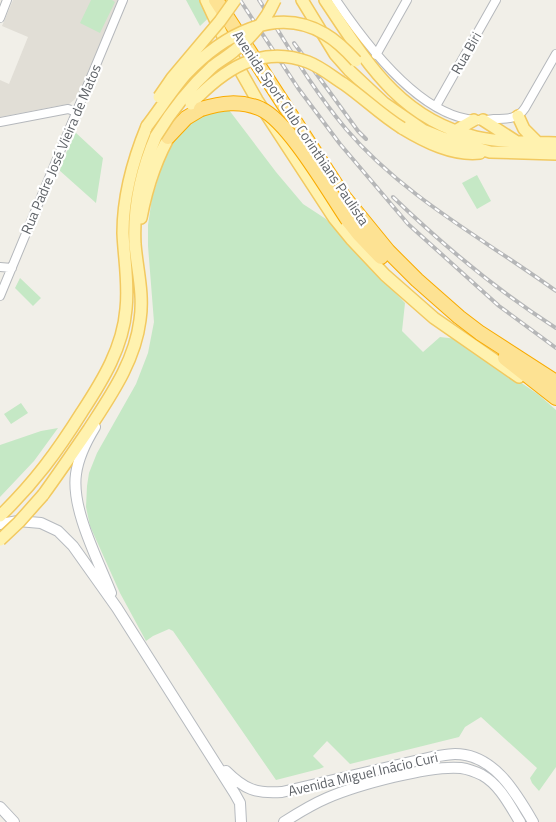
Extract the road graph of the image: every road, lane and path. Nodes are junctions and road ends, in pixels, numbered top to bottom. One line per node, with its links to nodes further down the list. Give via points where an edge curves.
1 (8, 0): 13 (street)
2 (206, 0): 39 (main road, Avenida Sport Club Corinthians Paulista, via 257,100 334,218 352,240 385,275 434,318)
3 (216, 0): 34 (highway, Avenida Sport Club Corinthians Paulista, via 309,145 366,226 402,266)
4 (226, 0): 36 (highway, Avenida Sport Club Corinthians Paulista, via 358,200 393,244 466,312)
5 (235, 0): 23 (main road, bridge, via 172,78)
6 (275, 0): 25 (main road, bridge, via 253,34 213,66 174,107)
7 (302, 0): 29 (main road, via 335,54 384,102 422,130)
8 (325, 0): 16 (main road)
9 (336, 0): 15 (street)
10 (406, 0): 15 (street)
11 (496, 0): 18 (street, Rua Biri)
12 (122, 1): 19 (street, Rua Padre José Vieira de Matos)
13 (0, 18)
14 (556, 54): 20 (street)
15 (376, 55): 18 (street, via 405,83)
16 (384, 81): 23 (main road, bridge, via 376,78 332,38 314,28 272,22 253,27 217,47 186,74); 24 (main road, via 398,97)
17 (196, 106): 25 (highway); 29 (main road, bridge, via 214,82 235,67 256,58 285,56 310,63 345,84 420,138 442,148 470,154); 34 (highway, bridge, via 234,103 267,113 294,142 359,234 406,280)
18 (436, 106): 21 (street)
19 (77, 112): 22 (street, via 68,109); 32 (street, Rua Padre José Vieira de Matos)
20 (518, 116): 21 (street); 27 (main road, via 524,129)
21 (479, 120): 24 (main road); 26 (main road)
22 (0, 122)
23 (147, 126): 41 (main road, via 125,197 127,297 122,333 114,356 49,463)
24 (455, 131): 26 (main road)
25 (162, 137): 40 (main road, via 143,170 135,209 136,259 142,294 138,331 126,369)
26 (517, 142): 27 (main road)
27 (537, 142): 28 (main road)
28 (556, 143)
29 (490, 152): 30 (main road)
30 (556, 154)
31 (0, 267): 32 (street)
32 (12, 268): 33 (street, Rua Padre José Vieira de Matos)
33 (0, 296)
34 (458, 317): 35 (highway, Avenida Sport Club Corinthians Paulista)
35 (480, 333): 37 (highway, Avenida Sport Club Corinthians Paulista); 38 (highway, via 503,356)
36 (556, 372)
37 (556, 382)
38 (556, 398)
39 (556, 404)
40 (84, 442): 43 (main road, bridge, via 20,522); 44 (street, via 76,474 78,505)
41 (0, 516)
42 (0, 524): 44 (street, via 32,521 58,531 74,546)
43 (0, 540)
44 (117, 608): 45 (street)
45 (208, 751): 48 (street, via 240,804); 51 (street, Avenida Miguel Inácio Curi, via 246,787 268,793 306,787 432,756 456,754 470,757 503,777)
46 (0, 806): 47 (street)
47 (14, 822)
48 (241, 822)
49 (284, 822): 50 (street, Avenida Miguel Inácio Curi, via 327,798 360,786 438,769 462,768 490,780)
50 (520, 822)
51 (533, 822)

